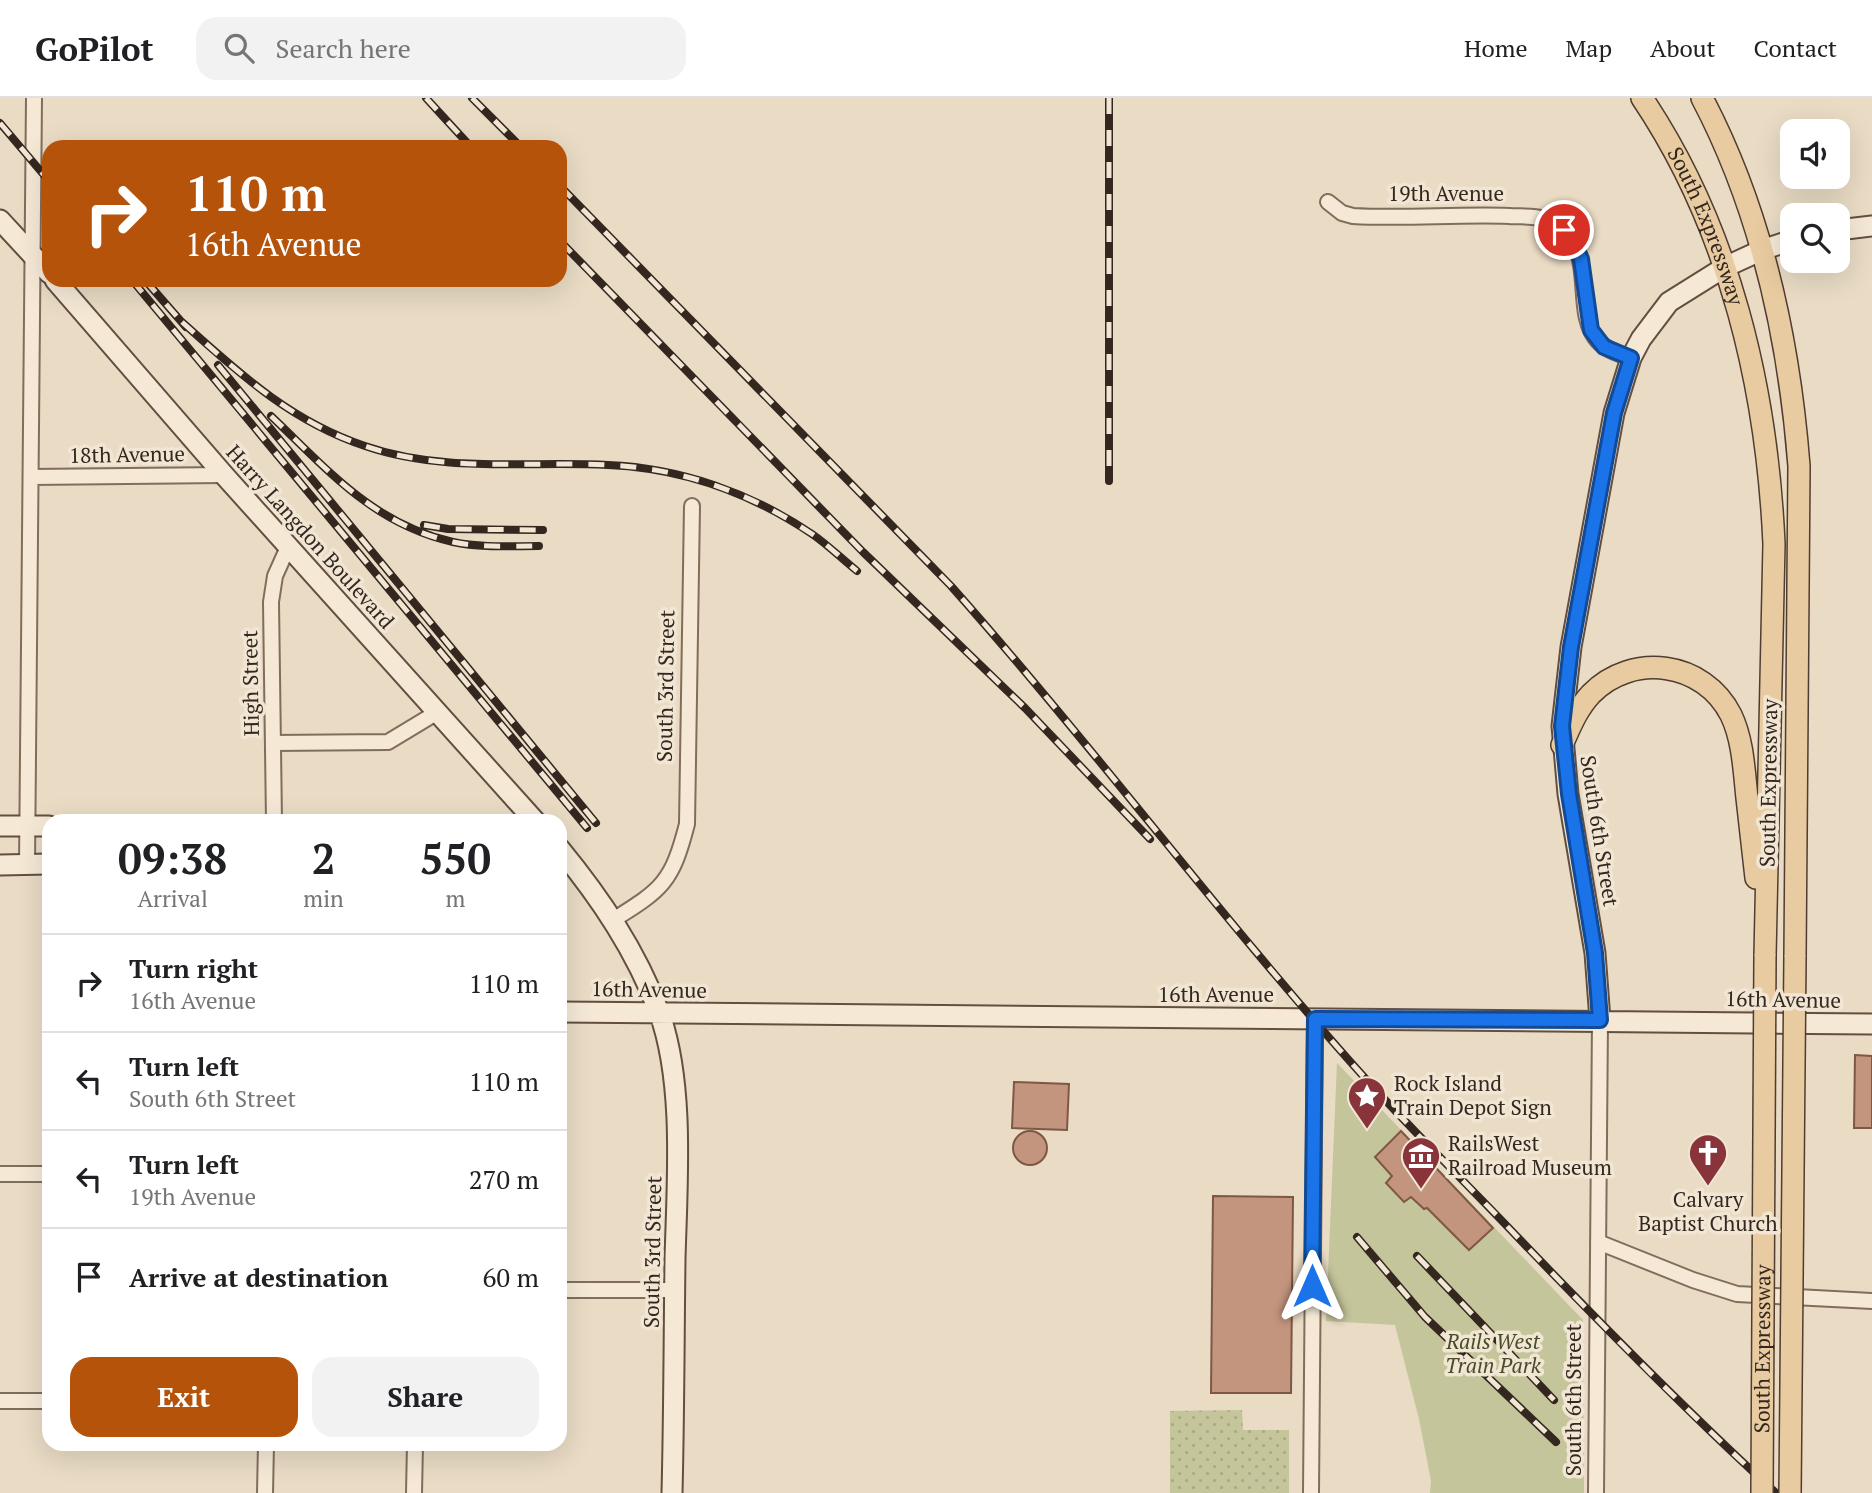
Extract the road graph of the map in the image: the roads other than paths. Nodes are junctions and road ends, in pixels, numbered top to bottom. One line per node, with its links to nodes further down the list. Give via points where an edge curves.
1 (34, 98): 10 (street)
2 (1642, 98): 12 (main road, South Expressway, via 1697,198)
3 (1702, 98): 9 (main road, South Expressway, via 1730,157)
4 (1328, 202): 14 (street, 19th Avenue, via 1353,216 1496,216 1553,222 1573,242 1581,259 1591,330 1604,347)
5 (0, 220): 10 (street)
6 (1872, 226): 7 (street)
7 (1850, 229)
8 (1780, 244): 9 (street)
9 (1762, 250): 12 (street, South 6th Street); 54 (main road, South Expressway, bridge, via 1786,347 1800,466)
10 (32, 253): 11 (street); 16 (street)
11 (42, 265)
12 (1725, 267): 14 (street, South 6th Street, via 1669,302); 32 (main road, South Expressway, via 1756,384 1771,493 1773,612)
13 (61, 287): 15 (street, Harry Langdon Boulevard)
14 (1631, 358): 21 (street, South 6th Street, via 1614,413 1571,647)
15 (224, 475): 16 (street, 18th Avenue); 18 (street, Harry Langdon Boulevard)
16 (31, 477): 24 (street)
17 (692, 506): 31 (street, South 3rd Street, via 687,824 669,876 645,900)
18 (288, 547): 19 (street, Harry Langdon Boulevard); 20 (street, High Street, via 275,576 271,602)
19 (436, 713): 20 (street, via 388,743); 23 (street, Harry Langdon Boulevard)
20 (273, 743): 22 (street, High Street)
21 (1562, 745): 32 (main road, via 1591,694 1626,671 1671,669 1693,677 1720,698 1740,743); 36 (street, South 6th Street, via 1595,953)
22 (274, 814)
23 (529, 814)
24 (27, 826): 25 (street); 26 (street); 30 (street)
25 (42, 826)
26 (0, 827)
27 (567, 858): 31 (street)
28 (42, 864): 30 (street)
29 (0, 865): 30 (street)
30 (27, 865)
31 (613, 920): 34 (street)
32 (1765, 956): 53 (main road, South Expressway, bridge)
33 (567, 1012): 34 (street, 16th Avenue)
34 (660, 1013): 35 (street, 16th Avenue); 42 (street, South 3rd Street, via 671,1057 675,1104)
35 (1315, 1019): 36 (street, 16th Avenue); 51 (street)
36 (1600, 1020): 37 (street, 16th Avenue); 40 (street, South 6th Street)
37 (1872, 1024)
38 (0, 1174): 39 (street)
39 (42, 1174)
40 (1598, 1242): 43 (street, via 1737,1294); 52 (street, South 6th Street)
41 (567, 1290): 42 (street)
42 (675, 1290): 50 (street, South 3rd Street)
43 (1872, 1301)
44 (0, 1401): 45 (street)
45 (42, 1401)
46 (266, 1451): 48 (street)
47 (415, 1451): 49 (street)
48 (265, 1493)
49 (414, 1493)
50 (672, 1493)
51 (1311, 1493)
52 (1596, 1493)
53 (1762, 1493)
54 (1790, 1493)

